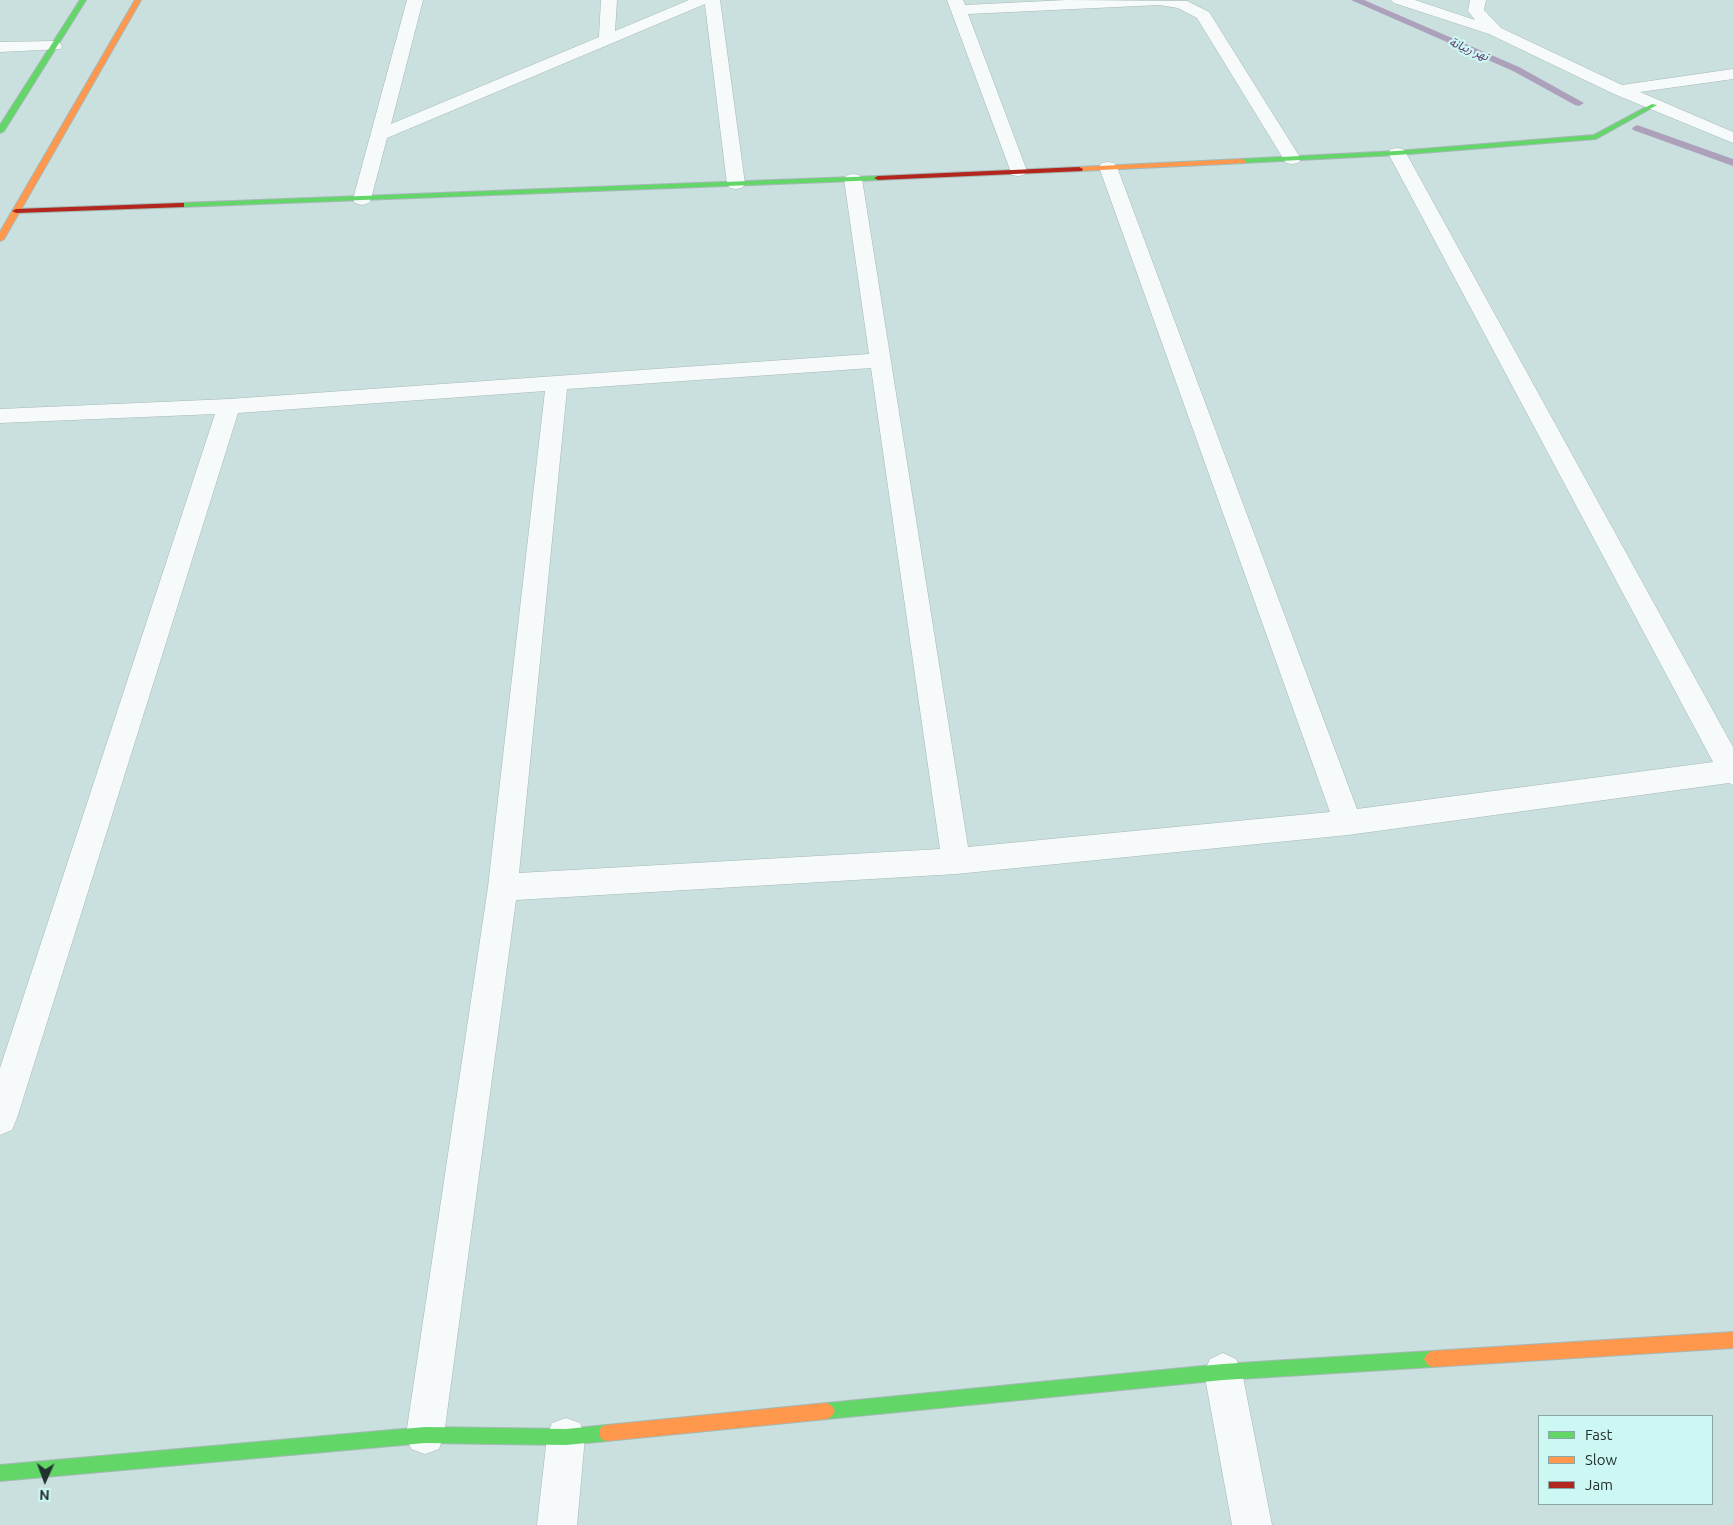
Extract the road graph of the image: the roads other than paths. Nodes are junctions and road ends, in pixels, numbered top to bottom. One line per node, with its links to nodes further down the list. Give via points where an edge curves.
1 (83, 0): 12 (street)
2 (138, 0): 27 (street)
3 (415, 0): 18 (street)
4 (609, 0): 11 (street)
5 (702, 0): 11 (street)
6 (712, 0): 25 (street)
7 (1399, 0): 10 (street)
8 (1478, 0): 10 (street, via 1476,11)
9 (957, 5): 21 (street, via 1159,0 1182,4 1203,15); 23 (street)
10 (1495, 31): 15 (street)
11 (607, 38): 18 (street)
12 (54, 46): 13 (street); 17 (street)
13 (0, 47)
14 (1733, 74): 15 (street)
15 (1620, 90): 16 (street)
16 (1654, 105): 19 (street); 20 (street, via 1596,137)
17 (0, 130)
18 (380, 135): 26 (street)
19 (1733, 138)
20 (1397, 152): 21 (street); 33 (street)
21 (1292, 159): 22 (street)
22 (1108, 167): 23 (street); 34 (street)
23 (1018, 171): 24 (street)
24 (853, 179): 25 (street); 29 (street)
25 (736, 184): 26 (street)
26 (362, 199): 27 (street)
27 (16, 211): 28 (street)
28 (0, 239)
29 (880, 360): 30 (street); 35 (street)
30 (557, 384): 31 (street); 36 (street)
31 (229, 406): 32 (street); 37 (street)
32 (0, 416)
33 (1732, 772): 34 (street)
34 (1348, 823): 35 (street)
35 (956, 861): 36 (street)
36 (503, 887): 40 (street)
37 (0, 1118)
38 (1733, 1340): 39 (street)
39 (1223, 1372): 41 (street); 44 (street)
40 (425, 1435): 41 (street); 42 (street)
41 (566, 1436): 43 (street)
42 (0, 1473)
43 (557, 1525)
44 (1252, 1525)

